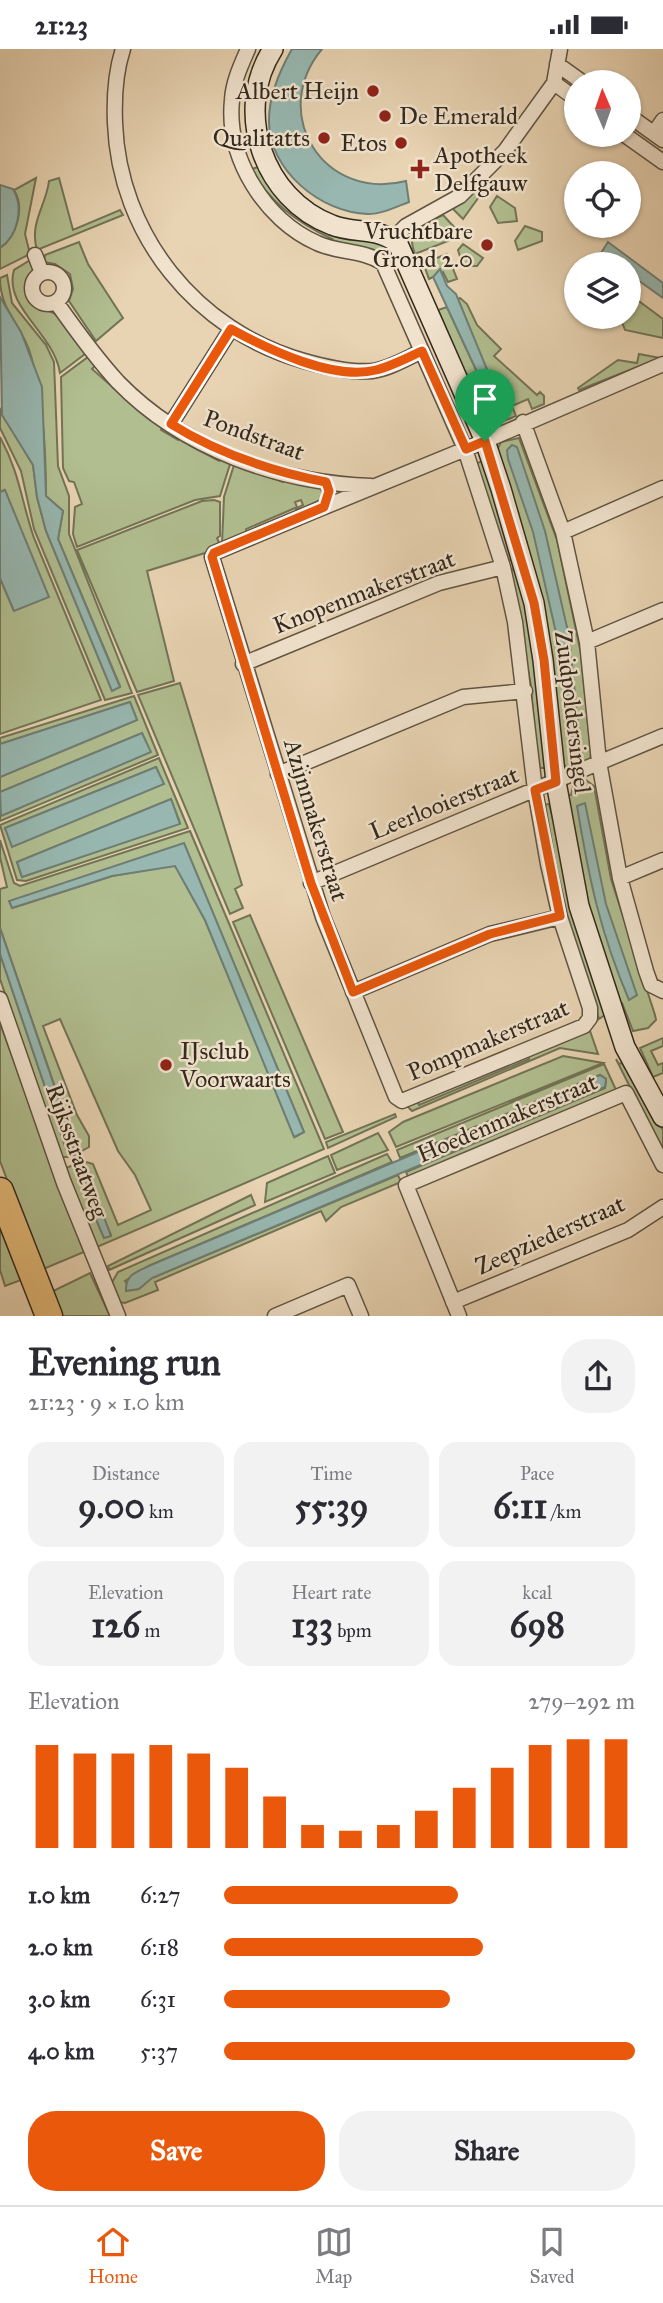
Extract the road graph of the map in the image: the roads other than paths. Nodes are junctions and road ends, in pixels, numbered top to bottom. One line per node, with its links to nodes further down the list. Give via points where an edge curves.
1 (123, 49): 18 (street, via 116,78 116,135 132,202 162,264 198,304)
2 (248, 49): 19 (street, Zuidpoldersingel, via 235,83 231,118 234,141 252,184 281,220 303,236 334,250 377,259 387,269)
3 (273, 49): 14 (street, via 255,100 257,134 270,173 295,203 314,217 333,226)
4 (560, 49): 5 (street)
5 (557, 64): 6 (street); 7 (street)
6 (565, 70)
7 (554, 83): 8 (street); 14 (street, via 505,151 474,184)
8 (564, 90)
9 (663, 120): 11 (street)
10 (641, 124): 11 (street)
11 (658, 136)
12 (641, 146): 13 (street)
13 (663, 162)
14 (393, 239): 23 (street, Zuidpoldersingel, via 408,263)
15 (35, 255): 16 (street)
16 (42, 273): 17 (street, via 56,274 62,281 62,295); 17 (street, via 34,281 33,292 44,303)
17 (55, 302): 22 (street, Pondstraat, via 121,384)
18 (231, 329): 19 (street, via 263,347 349,370 374,371); 22 (street)
19 (422, 351): 24 (street, Zuidpoldersingel)
20 (663, 364): 21 (street)
21 (523, 422): 23 (street); 29 (street, Zuidpoldersingel)
22 (171, 424): 25 (street, Pondstraat, via 261,467)
23 (485, 441): 24 (street); 38 (street, Zuidpoldersingel, via 534,603)
24 (466, 449): 26 (street); 30 (street, Zuidpoldersingel)
25 (326, 482): 26 (street, Pondstraat); 28 (street, Pondstraat, via 329,491)
26 (376, 486): 28 (street)
27 (663, 488): 29 (street)
28 (324, 507): 33 (street, Azijnmakerstraat, via 212,557)
29 (563, 532): 32 (street, Zuidpoldersingel)
30 (503, 567): 33 (street, Knopenmakerstraat, via 439,583); 34 (street, Zuidpoldersingel)
31 (663, 610): 32 (street)
32 (587, 642): 36 (street, Zuidpoldersingel)
33 (243, 664): 37 (street, Azijnmakerstraat)
34 (525, 691): 37 (street, via 463,697); 39 (street, Zuidpoldersingel)
35 (663, 736): 36 (street, Leerlooierstraat)
36 (599, 762): 38 (street, Leerlooierstraat); 41 (street, Zuidpoldersingel)
37 (278, 774): 42 (street, Azijnmakerstraat)
38 (556, 782): 39 (street, Leerlooierstraat); 49 (street, Zuidpoldersingel, via 579,906 599,970 627,1052)
39 (535, 790): 42 (street, Leerlooierstraat); 43 (street, Zuidpoldersingel)
40 (663, 860): 41 (street)
41 (620, 878): 44 (street, Zuidpoldersingel, via 646,971)
42 (311, 883): 45 (street, Azijnmakerstraat)
43 (560, 916): 45 (street, via 490,934); 47 (street, Zuidpoldersingel)
44 (659, 990)
45 (353, 992): 48 (street, Azijnmakerstraat, via 396,1097)
46 (0, 999): 55 (street, Rijksstraatweg)
47 (590, 1018): 48 (street, Pompmakerstraat, via 584,1026)
48 (402, 1101)
49 (663, 1117)
50 (663, 1164): 53 (street, Hoedenmakerstraat, via 626,1093 406,1185)
51 (0, 1191): 54 (highway)
52 (663, 1207): 53 (street, Zeepziederstraat, via 628,1230)
53 (456, 1309)
54 (49, 1316)
55 (118, 1316)
56 (275, 1316): 57 (street, via 348,1285)
57 (361, 1316)

